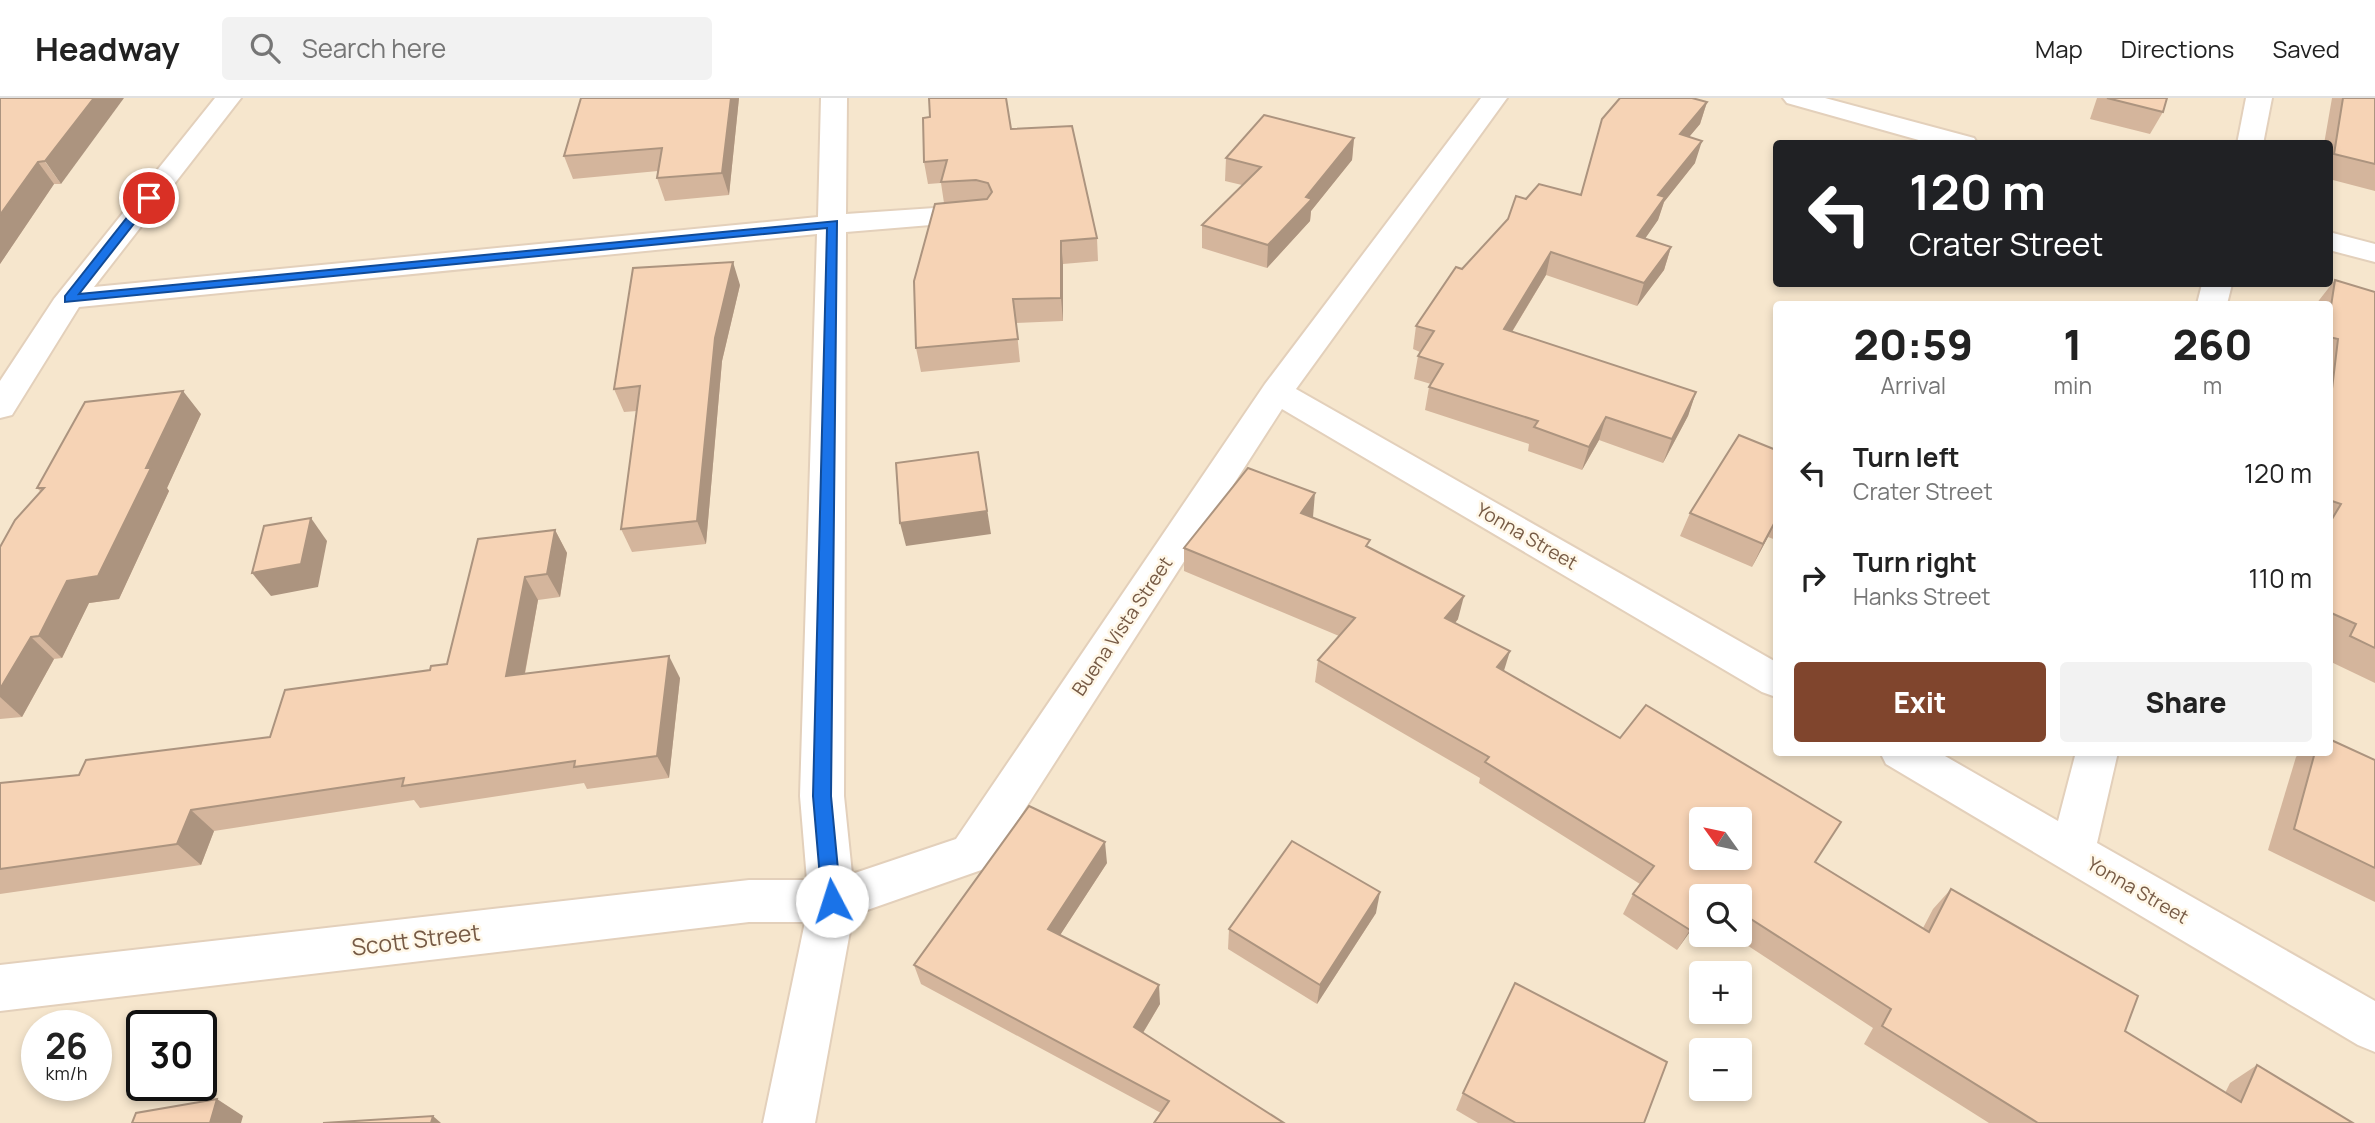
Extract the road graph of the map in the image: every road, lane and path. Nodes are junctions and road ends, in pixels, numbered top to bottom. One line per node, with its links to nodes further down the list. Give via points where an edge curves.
1 (228, 98): 12 (street)
2 (834, 98): 9 (street)
3 (1494, 98): 13 (street, Buena Vista Street)
4 (1796, 98): 6 (street)
5 (2259, 98): 7 (street)
6 (1950, 140)
7 (2251, 140)
8 (979, 213): 9 (street)
9 (833, 223): 12 (street); 19 (street, via 822,796)
10 (2333, 242): 11 (street)
11 (2375, 253)
12 (69, 299): 14 (street)
13 (1277, 392): 15 (street, Yonna Street); 19 (street, Buena Vista Street, via 971,854)
14 (0, 407)
15 (1773, 679)
16 (1907, 756): 18 (street, Yonna Street)
17 (2096, 756): 18 (street)
18 (2072, 852): 21 (street, Yonna Street)
19 (832, 901): 20 (street, Scott Street, via 749,901); 22 (street)
20 (0, 988)
21 (2375, 1028)
22 (789, 1123)

